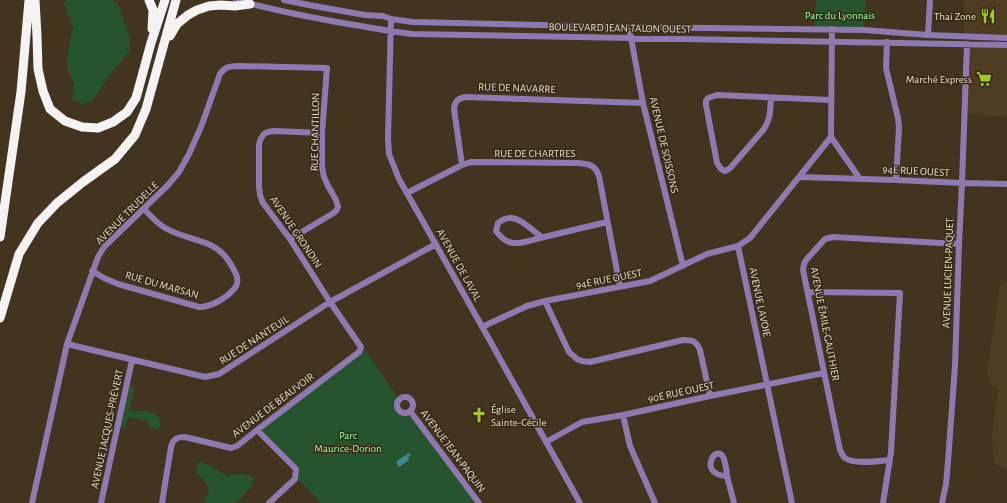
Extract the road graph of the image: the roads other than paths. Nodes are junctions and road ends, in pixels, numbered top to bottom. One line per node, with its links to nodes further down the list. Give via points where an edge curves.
1 (29, 0): 38 (highway, via 21,92)
2 (35, 0): 19 (highway, via 38,69 43,91 50,109 65,121 82,127 98,128 127,112 136,98)
3 (149, 0): 19 (highway, via 153,10)
4 (165, 0): 19 (highway)
5 (176, 0): 22 (highway)
6 (236, 0): 9 (street, BOULEVARD JEAN-TALON OUEST)
7 (284, 0): 10 (street, BOULEVARD JEAN-TALON OUEST)
8 (930, 0): 14 (street)
9 (250, 4): 13 (street, BOULEVARD JEAN-TALON OUEST); 22 (highway, via 209,6 188,15 177,24)
10 (391, 19): 11 (street, BOULEVARD JEAN-TALON OUEST, via 413,22); 13 (street, AVENUE DE LAVAL)
11 (629, 27): 12 (street, BOULEVARD JEAN-TALON OUEST); 15 (street, AVENUE DE SOISSONS)
12 (832, 30): 14 (street, BOULEVARD JEAN-TALON OUEST); 17 (street)
13 (390, 31): 15 (street, BOULEVARD JEAN-TALON OUEST, via 412,34); 35 (street, AVENUE DE LAVAL, via 389,154)
14 (928, 35): 16 (street, BOULEVARD JEAN-TALON OUEST)
15 (632, 38): 17 (street, BOULEVARD JEAN-TALON OUEST); 26 (street, AVENUE DE SOISSONS)
16 (1007, 38)
17 (832, 42): 18 (street, BOULEVARD JEAN-TALON OUEST); 25 (street)
18 (887, 42): 20 (street, BOULEVARD JEAN-TALON OUEST); 32 (street, via 886,68 899,126)
19 (151, 43)
20 (966, 44): 21 (street, BOULEVARD JEAN-TALON OUEST); 33 (street, AVENUE LUCIEN-PAQUET)
21 (1007, 45)
22 (161, 56): 50 (highway, via 146,109 135,135 114,159 57,203 38,223 19,254)
23 (327, 68): 27 (street, RUE CHANTILLON); 36 (street, AVENUE TRUDELLE, via 230,66 224,69 186,160 168,185)
24 (771, 98): 24 (street, via 717,95 708,98 706,105 717,163 721,169 724,171 732,166 764,129 770,117); 25 (street)
25 (831, 100): 28 (street)
26 (643, 103): 29 (street, RUE DE NAVARRE, via 461,98 457,100 454,109); 44 (street, AVENUE DE SOISSONS)
27 (322, 133): 40 (street, RUE CHANTILLON, via 324,177 338,207 332,214); 40 (street, AVENUE GRONDIN, via 267,132 259,144 260,195)
28 (831, 137): 30 (street); 31 (street)
29 (462, 165): 35 (street, RUE DE CHARTRES); 37 (street, RUE DE CHARTRES, via 472,162 571,162 592,166 596,170)
30 (800, 177): 31 (street, 94E RUE OUEST); 43 (street, via 750,238)
31 (860, 178): 32 (street, 94E RUE OUEST)
32 (896, 180): 33 (street, 94E RUE OUEST)
33 (962, 184): 34 (street, 94E RUE OUEST); 42 (street, AVENUE LUCIEN-PAQUET)
34 (1007, 184)
35 (406, 192): 41 (street, AVENUE DE LAVAL)
36 (144, 209): 45 (street, AVENUE TRUDELLE, via 104,247); 45 (street, RUE DU MARSAN, via 160,225 206,243 224,255 237,276 238,282 234,290 211,305 199,307 118,284)
37 (607, 222): 39 (street); 46 (street, RUE DE CHARTRES)
38 (0, 237)
39 (542, 237): 39 (street, via 514,243 507,241 496,231 498,223 510,218 520,221)
40 (290, 238): 49 (street, AVENUE GRONDIN)
41 (436, 244): 49 (street, RUE DE NANTEUIL); 51 (street, AVENUE DE LAVAL)
42 (959, 244): 47 (street, AVENUE ÉMILE-GAUTHIER, via 829,238 804,264); 73 (street, AVENUE LUCIEN-PAQUET, via 955,366 946,484)
43 (738, 246): 44 (street, 94E RUE OUEST, via 707,254); 55 (street, AVENUE LAVOIE)
44 (683, 266): 46 (street, 94E RUE OUEST, via 650,281)
45 (92, 271): 52 (street, AVENUE TRUDELLE)
46 (620, 287): 48 (street, 94E RUE OUEST)
47 (808, 292): 54 (street, AVENUE ÉMILE-GAUTHIER); 61 (street, via 900,293)
48 (545, 301): 51 (street, 94E RUE OUEST, via 527,306); 56 (street, via 569,352 582,361 590,362 683,340 694,341 700,350)
49 (330, 302): 53 (street, RUE DE NANTEUIL, via 219,374 205,377); 59 (street, AVENUE DE BEAUVOIR, via 360,344 359,352)
50 (0, 318)
51 (482, 327): 60 (street, AVENUE DE LAVAL)
52 (67, 344): 53 (street, RUE DE NANTEUIL); 63 (street, AVENUE TRUDELLE)
53 (132, 360): 64 (street, AVENUE JACQUES-PRÉVERT)
54 (824, 373): 55 (street, 90E RUE OUEST); 61 (street, AVENUE ÉMILE-GAUTHIER, via 843,456 850,461 858,462)
55 (767, 385): 56 (street, 90E RUE OUEST); 71 (street, AVENUE LAVOIE)
56 (710, 396): 58 (street, 90E RUE OUEST)
57 (410, 411): 67 (street, AVENUE JEAN-PAQUIN)
58 (624, 414): 60 (street, 90E RUE OUEST, via 582,422); 69 (street, via 630,446)
59 (257, 430): 65 (street, AVENUE DE BEAUVOIR, via 231,448 185,437 175,439 172,442); 66 (street, via 296,469 295,479)
60 (546, 442): 68 (street, AVENUE DE LAVAL)
61 (890, 460): 72 (street)
62 (727, 476): 70 (street)
63 (32, 503)
64 (101, 503)
65 (162, 503)
66 (269, 503)
67 (479, 503)
68 (580, 503)
69 (655, 503)
70 (734, 503)
71 (792, 503)
72 (883, 503)
73 (942, 503)

